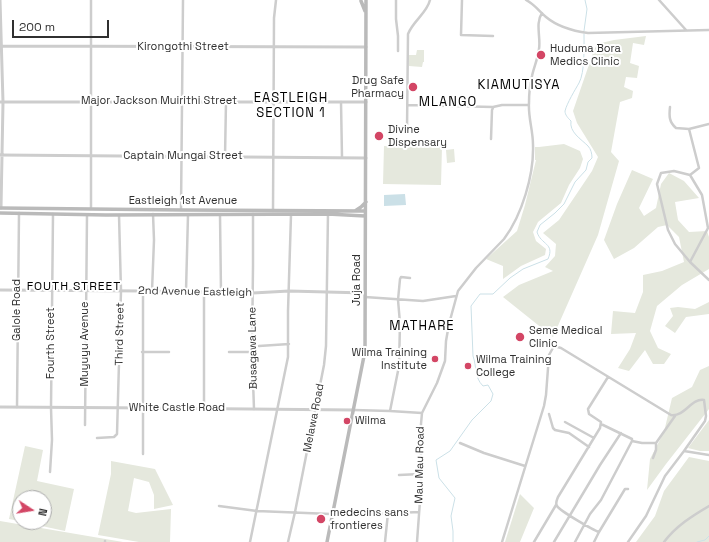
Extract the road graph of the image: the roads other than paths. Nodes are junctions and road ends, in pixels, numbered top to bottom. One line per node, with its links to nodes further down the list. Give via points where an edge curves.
1 (0, 0): 15 (street)
2 (91, 0): 19 (street)
3 (183, 0): 17 (street)
4 (276, 0): 16 (street)
5 (363, 0): 18 (main road, Juja Road, via 366,15)
6 (396, 0): 20 (street)
7 (430, 0): 28 (street, via 408,34)
8 (462, 0): 14 (street, via 461,35)
9 (526, 0): 11 (street)
10 (659, 0): 12 (street)
11 (542, 14): 12 (street, via 557,24 588,33); 29 (street, Mau Mau Road, via 539,19 539,49)
12 (686, 30): 13 (street)
13 (709, 30)
14 (492, 36)
15 (0, 46): 19 (street, Kirongothi Street); 23 (street)
16 (274, 46): 17 (street, Kirongothi Street); 18 (street, Kirongothi Street); 26 (street)
17 (184, 47): 19 (street, Kirongothi Street); 24 (street)
18 (366, 47): 27 (main road, Juja Road)
19 (91, 48): 21 (street)
20 (398, 51)
21 (91, 101): 23 (street, Major Jackson Muirithi Street); 24 (street, Major Jackson Muirithi Street); 37 (street)
22 (341, 101): 26 (street, Major Jackson Muirithi Street); 27 (street, Major Jackson Muirithi Street); 41 (street)
23 (1, 102): 36 (street)
24 (182, 102): 25 (street, Major Jackson Muirithi Street); 38 (street)
25 (226, 102): 26 (street, Major Jackson Muirithi Street); 39 (street)
26 (274, 102): 40 (street)
27 (366, 102): 42 (main road, Juja Road)
28 (408, 105): 30 (street); 34 (street)
29 (528, 105): 30 (street); 81 (street, Mau Mau Road, via 533,162 521,206 504,239 468,277)
30 (493, 107): 35 (street)
31 (670, 107): 33 (street, via 669,119 673,126)
32 (709, 124): 33 (street)
33 (689, 129): 43 (street, via 699,168)
34 (407, 130)
35 (491, 139)
36 (1, 156): 37 (street, Captain Mungai Street); 45 (street)
37 (91, 156): 38 (street, Captain Mungai Street); 46 (street)
38 (182, 156): 39 (street, Captain Mungai Street); 47 (street)
39 (225, 157): 40 (street, Captain Mungai Street)
40 (274, 157): 41 (street, Captain Mungai Street); 50 (street)
41 (342, 157): 42 (street, Captain Mungai Street)
42 (366, 158): 44 (main road, Juja Road)
43 (690, 175): 64 (street, via 702,195 708,228); 64 (street, via 674,171 661,173 657,184 670,236)
44 (366, 202): 48 (main road, Juja Road); 53 (main road)
45 (1, 208): 46 (main road, Eastleigh 1st Avenue)
46 (91, 210): 47 (main road, Eastleigh 1st Avenue)
47 (181, 210): 50 (main road, Eastleigh 1st Avenue)
48 (365, 211): 53 (main road, Eastleigh 1st Avenue); 62 (main road, Juja Road)
49 (0, 212): 51 (main road, Eastleigh 1st Avenue)
50 (273, 212): 52 (main road, Eastleigh 1st Avenue); 59 (main road, Eastleigh 1st Avenue); 61 (main road, Eastleigh 1st Avenue)
51 (19, 213): 54 (main road, Eastleigh 1st Avenue); 68 (street, Galole Road)
52 (328, 213): 53 (main road, Eastleigh 1st Avenue); 61 (main road, Eastleigh 1st Avenue); 78 (street, Melawa Road)
53 (354, 213): 62 (main road, Eastleigh 1st Avenue); 63 (main road, via 361,218)
54 (53, 214): 60 (main road, Eastleigh 1st Avenue); 69 (street, Fourth Street)
55 (119, 214): 56 (main road, Eastleigh 1st Avenue); 60 (main road, Eastleigh 1st Avenue); 71 (street, Third Street)
56 (153, 214): 57 (main road, Eastleigh 1st Avenue); 73 (street)
57 (188, 214): 58 (main road, Eastleigh 1st Avenue); 74 (street)
58 (220, 214): 59 (main road, Eastleigh 1st Avenue); 77 (street)
59 (253, 214): 79 (street, Busagawa Lane)
60 (87, 215): 70 (street, Muyuyu Avenue)
61 (291, 215): 75 (street)
62 (365, 216): 63 (main road, Juja Road)
63 (365, 230): 80 (main road, Juja Road)
64 (690, 262): 66 (street)
65 (410, 278): 82 (street, via 400,277)
66 (709, 280)
67 (0, 290): 68 (street, 2nd Avenue Eastleigh)
68 (17, 290): 69 (street, 2nd Avenue Eastleigh); 91 (street, Galole Road)
69 (52, 290): 70 (street, 2nd Avenue Eastleigh); 92 (street, Fourth Street)
70 (86, 291): 71 (street, 2nd Avenue Eastleigh); 93 (street, Muyuyu Avenue)
71 (121, 291): 72 (street, 2nd Avenue Eastleigh); 94 (street, Third Street)
72 (143, 291): 73 (street, 2nd Avenue Eastleigh); 85 (street)
73 (152, 291): 74 (street, 2nd Avenue Eastleigh)
74 (186, 291): 76 (street, 2nd Avenue Eastleigh)
75 (289, 291): 78 (street, 2nd Avenue Eastleigh); 79 (street, 2nd Avenue Eastleigh); 83 (street)
76 (204, 292): 77 (street, 2nd Avenue Eastleigh); 95 (street)
77 (221, 292): 79 (street, 2nd Avenue Eastleigh)
78 (326, 292): 80 (street, 2nd Avenue Eastleigh); 99 (street, Melawa Road, via 326,354)
79 (253, 293): 88 (street, Busagawa Lane)
80 (365, 295): 82 (street); 100 (main road, Juja Road, via 365,351)
81 (456, 296): 82 (street, via 431,301); 102 (street, Mau Mau Road, via 446,341 445,361)
82 (398, 300): 101 (street, via 399,363)
83 (289, 344): 84 (street); 98 (street)
84 (259, 346)
85 (142, 352): 86 (street); 96 (street)
86 (169, 352)
87 (229, 352): 88 (street)
88 (252, 352): 97 (street, Busagawa Lane)
89 (608, 377): 104 (street); 106 (street, via 588,409); 119 (street, via 554,346 549,352 546,395)
90 (0, 407): 91 (street, White Castle Road)
91 (17, 407): 92 (street, White Castle Road)
92 (51, 408): 93 (street, White Castle Road); 120 (street, Fourth Street)
93 (85, 408): 94 (street, White Castle Road); 107 (street, Muyuyu Avenue)
94 (118, 408): 96 (street, White Castle Road); 109 (street, Third Street, via 117,434 114,437)
95 (204, 408): 96 (street, White Castle Road); 97 (street, White Castle Road)
96 (143, 409): 116 (street)
97 (254, 410): 98 (street, White Castle Road)
98 (278, 410): 99 (street, White Castle Road); 127 (street)
99 (315, 410): 100 (street, White Castle Road); 128 (street, Melawa Road)
100 (354, 410): 101 (street); 131 (main road, Juja Road)
101 (390, 411): 102 (street)
102 (422, 413): 121 (street, Mau Mau Road)
103 (549, 414): 114 (street, via 555,430 569,433)
104 (675, 415): 113 (street); 115 (street, via 700,399 704,400 705,421)
105 (565, 422): 110 (street)
106 (601, 424): 108 (street); 110 (street)
107 (85, 425)
108 (620, 433): 111 (street); 132 (street)
109 (97, 438)
110 (594, 438): 114 (street)
111 (632, 441): 113 (street); 133 (street)
112 (460, 443): 119 (street, via 478,452)
113 (656, 443): 118 (street)
114 (589, 447): 124 (street, via 558,497)
115 (684, 450): 117 (street); 145 (street, via 665,476 646,516)
116 (143, 454)
117 (709, 455)
118 (653, 458)
119 (525, 466): 140 (street)
120 (50, 472)
121 (420, 474): 122 (street); 129 (street, Mau Mau Road)
122 (399, 475)
123 (628, 489): 134 (street, via 625,489)
124 (556, 505): 132 (street); 141 (street)
125 (219, 506): 127 (street)
126 (709, 506): 146 (street, via 680,525)
127 (257, 511): 128 (street); 135 (street)
128 (295, 512): 131 (street); 136 (street, Melawa Road)
129 (419, 512): 130 (street); 139 (street, Mau Mau Road)
130 (388, 513): 131 (street); 138 (street)
131 (333, 514): 137 (main road, Juja Road)
132 (570, 515): 133 (street); 142 (street)
133 (584, 524): 134 (street); 143 (street)
134 (599, 532): 144 (street)
135 (250, 542)
136 (288, 542)
137 (327, 542)
138 (385, 542)
139 (417, 542)
140 (502, 542)
141 (534, 542)
142 (554, 542)
143 (575, 542)
144 (594, 542)
145 (628, 542)
146 (664, 542)

